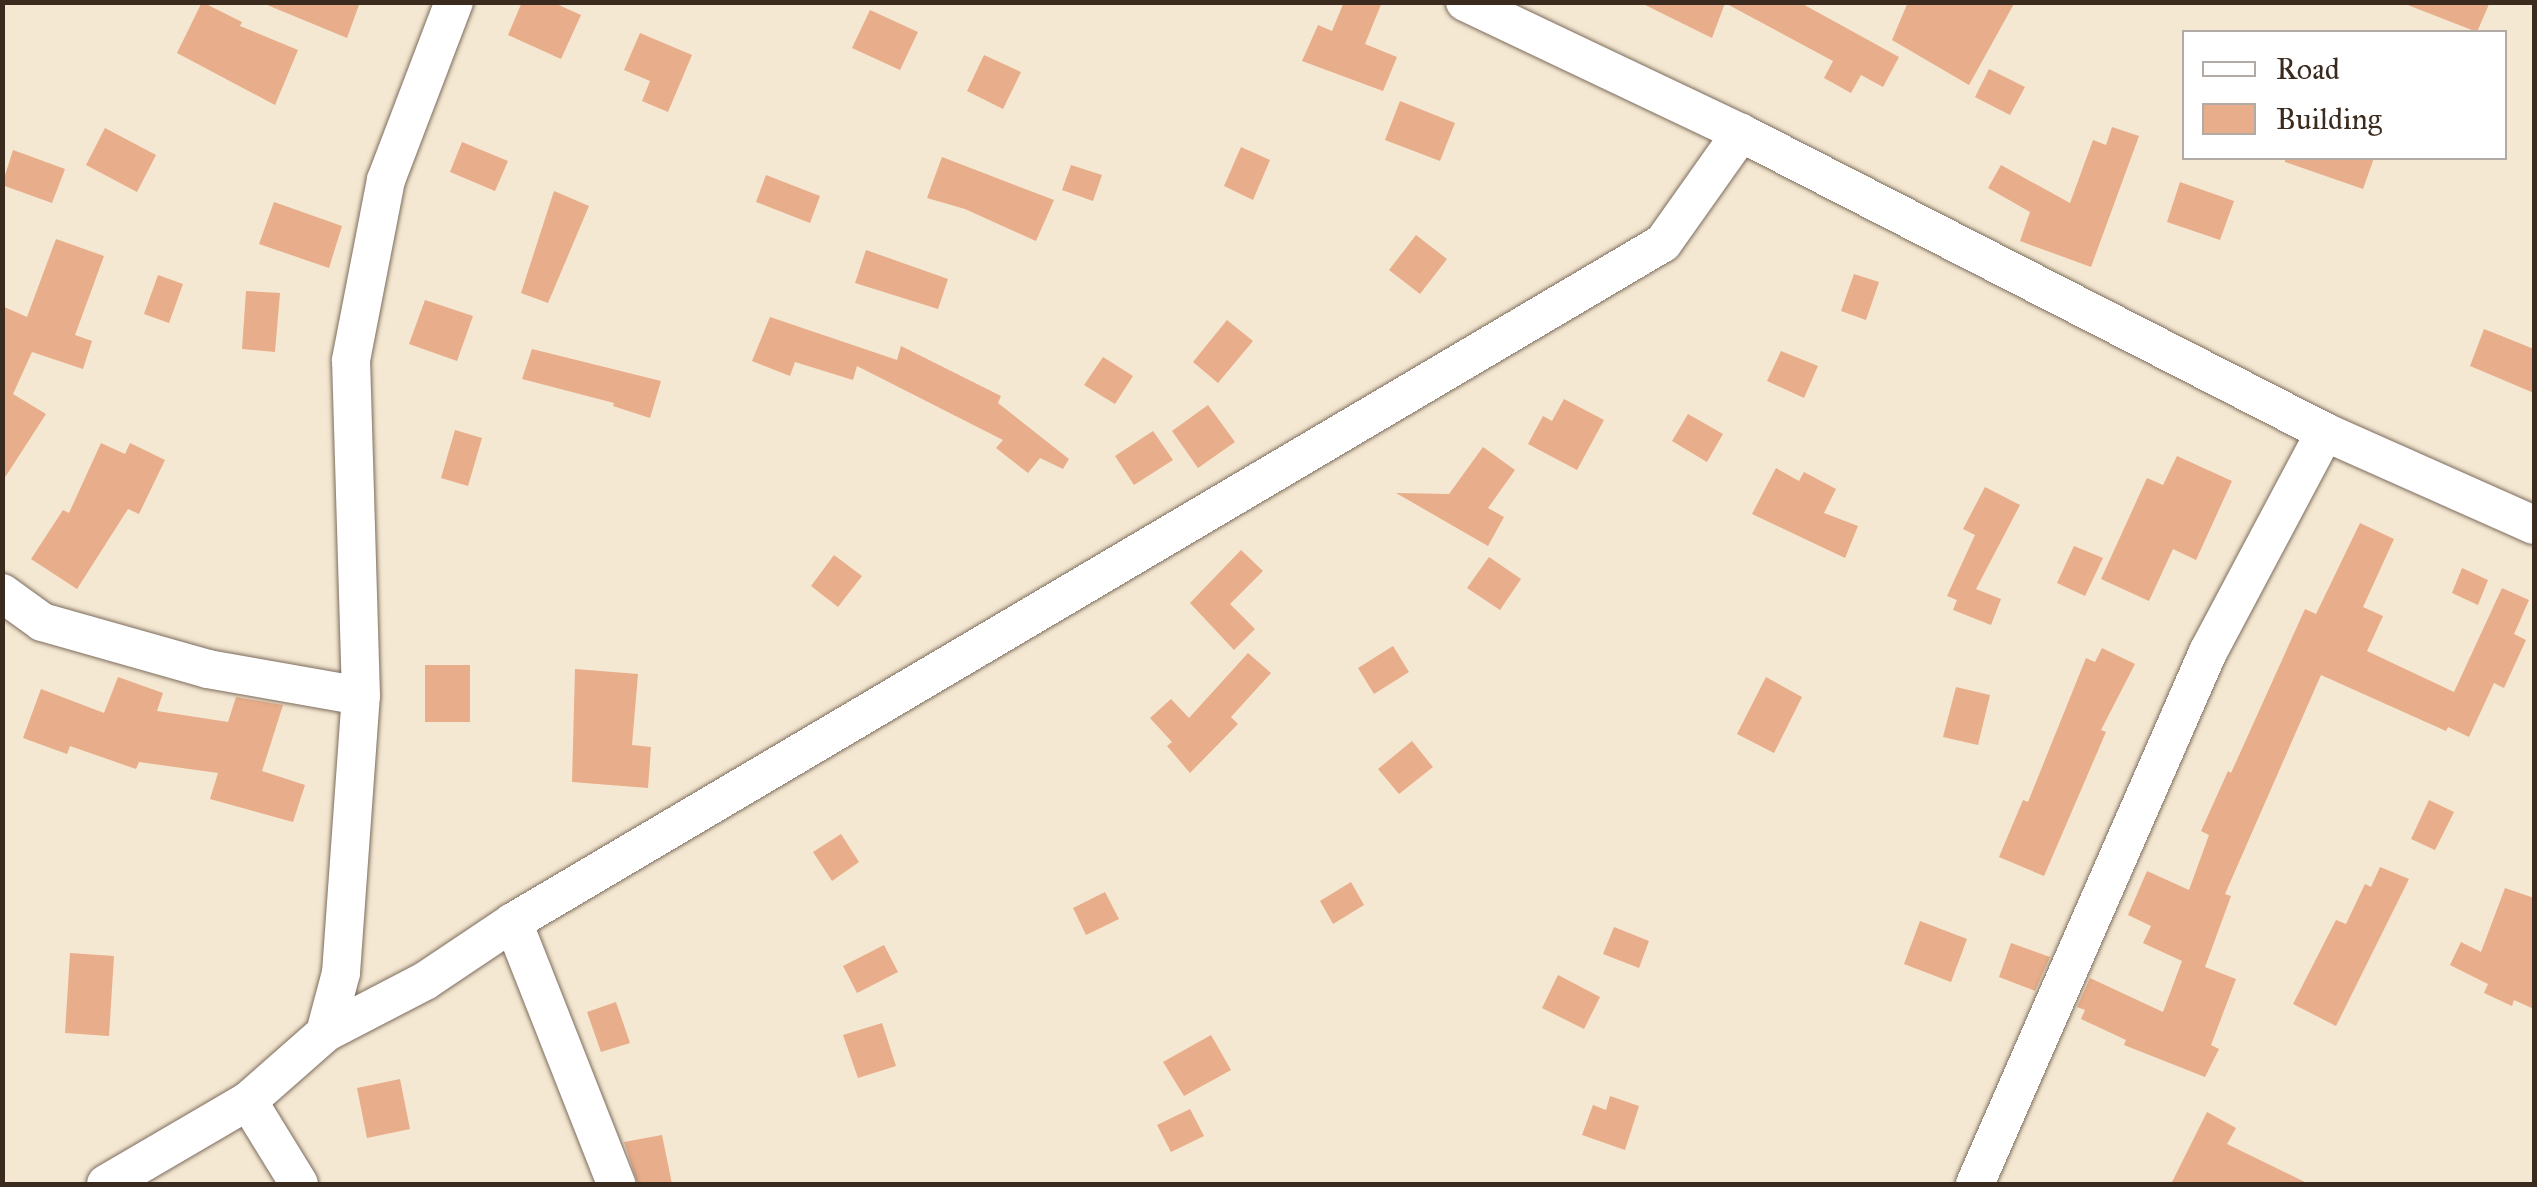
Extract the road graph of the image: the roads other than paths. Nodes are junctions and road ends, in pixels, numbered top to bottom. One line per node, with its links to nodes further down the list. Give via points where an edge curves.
1 (454, 2): 7 (street, via 386,180 351,360)
2 (1466, 2): 3 (street)
3 (1741, 134): 4 (street); 8 (street, via 1663,243)
4 (2325, 432): 5 (street); 14 (street, via 2208,652)
5 (2534, 525)
6 (2, 593): 7 (street, via 42,622 208,669)
7 (362, 696): 9 (street, via 341,973)
8 (513, 922): 9 (street, via 426,981); 13 (street)
9 (325, 1033): 10 (street)
10 (248, 1101): 11 (street); 12 (street)
11 (106, 1184)
12 (299, 1184)
13 (616, 1184)
14 (1975, 1184)

